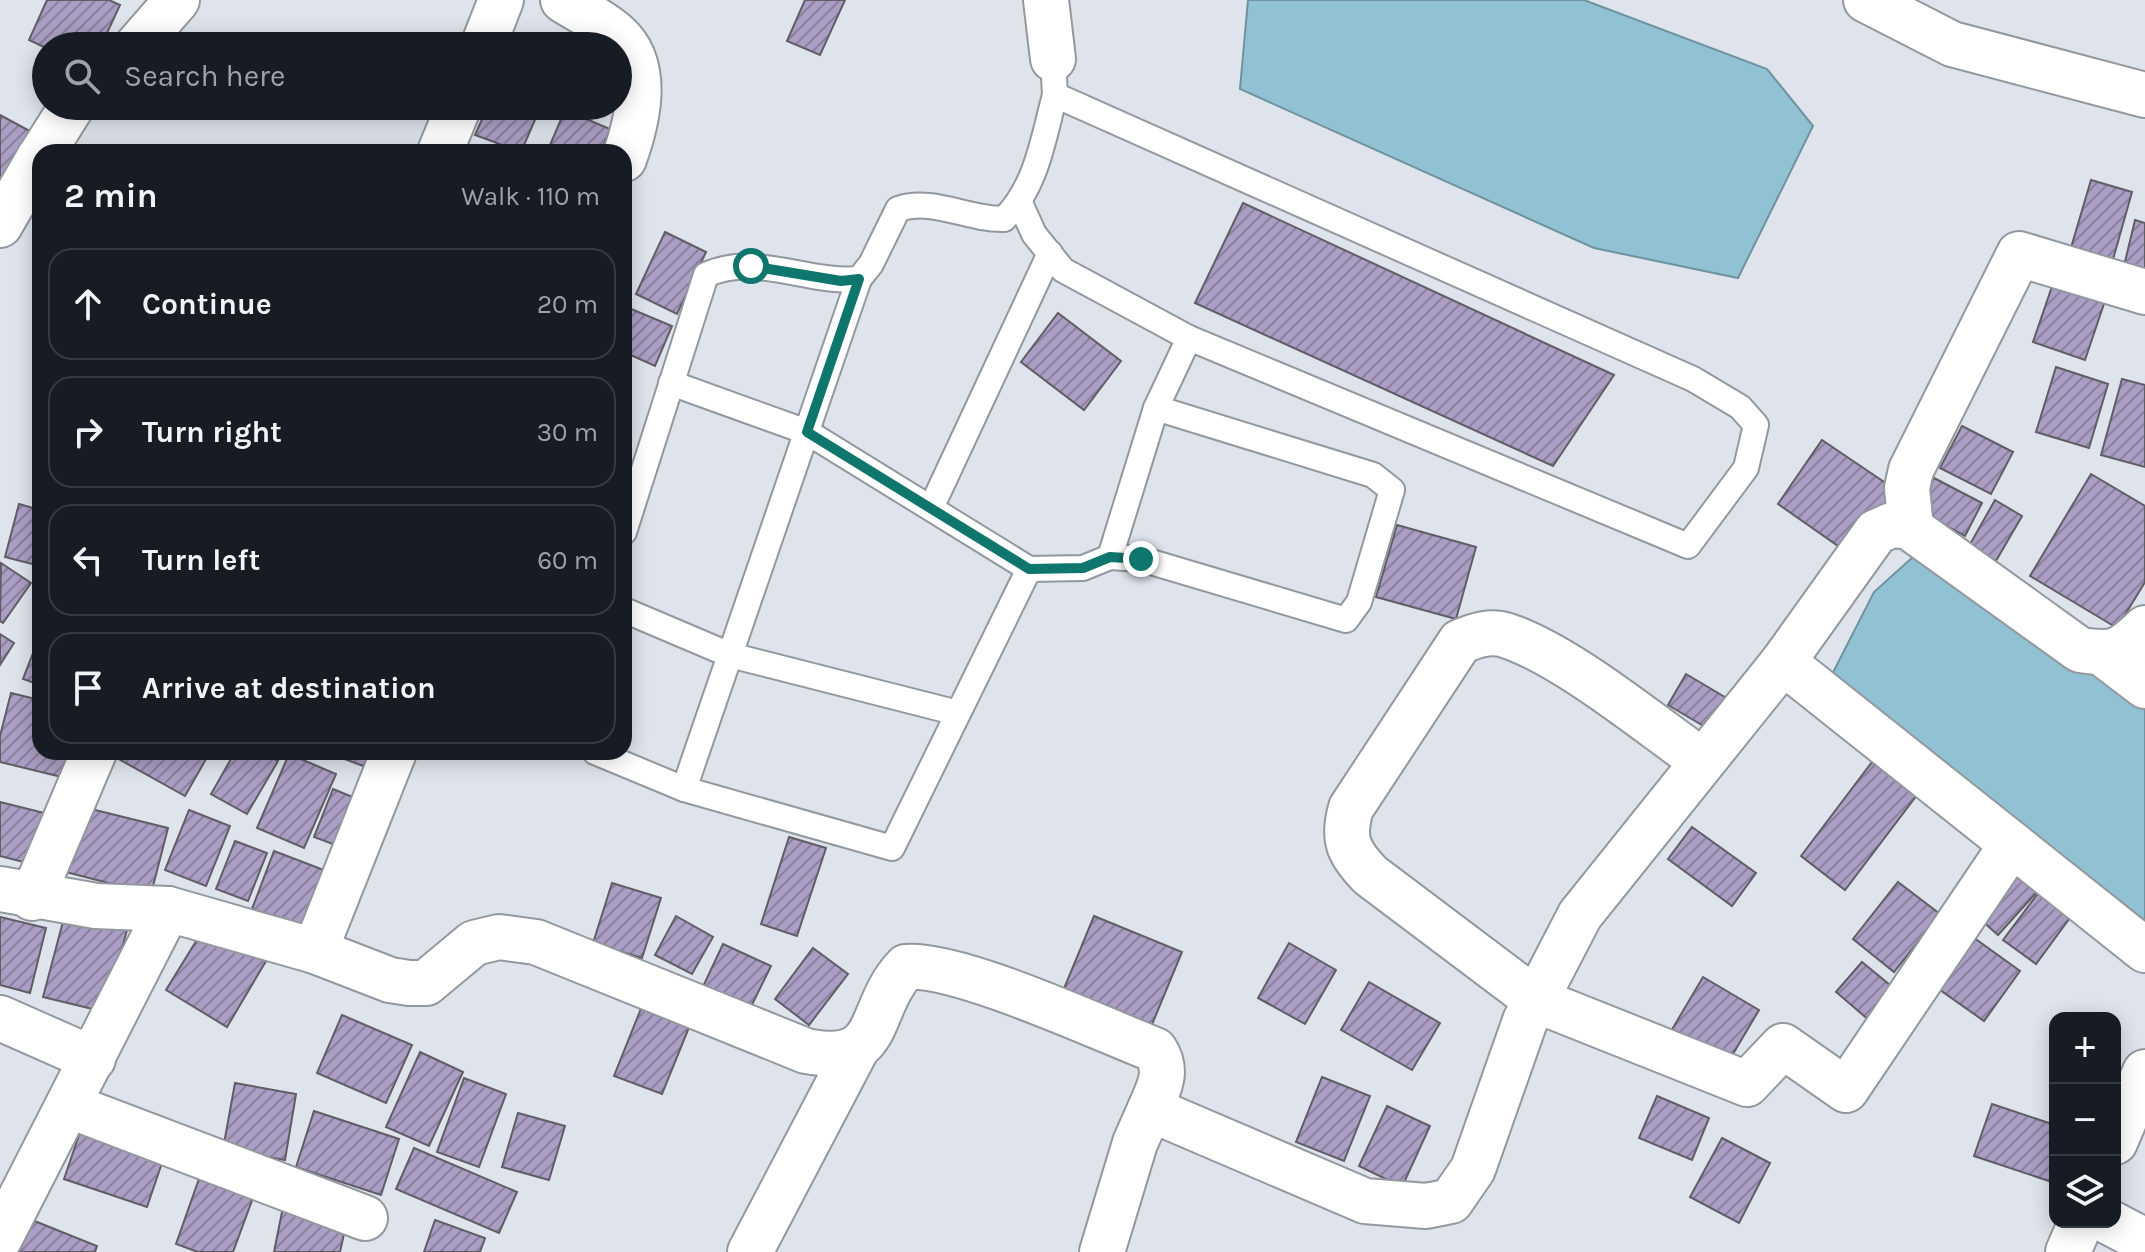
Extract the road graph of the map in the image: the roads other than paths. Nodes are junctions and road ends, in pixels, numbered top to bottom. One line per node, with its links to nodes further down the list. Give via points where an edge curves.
1 (177, 0): 6 (street)
2 (501, 0): 7 (street)
3 (563, 0): 8 (street)
4 (1046, 0): 10 (street)
5 (1866, 0): 11 (street, via 1952,44)
6 (149, 32)
7 (488, 32)
8 (612, 32)
9 (632, 54): 16 (street, via 638,62 638,96)
10 (1054, 77): 18 (lane, via 1033,177); 23 (lane, via 1693,379 1740,407 1756,425 1755,440 1746,468 1688,546)
11 (2145, 95)
12 (63, 120): 14 (street)
13 (453, 120): 15 (street)
14 (47, 144)
15 (443, 144)
16 (627, 144)
17 (32, 170): 19 (street)
18 (1020, 203): 20 (lane); 21 (lane, via 1004,219 982,220 915,203 898,209)
19 (0, 225)
20 (1050, 253): 23 (lane, via 1063,270); 27 (lane)
21 (859, 279): 24 (lane, via 841,281 751,266 727,266 706,275); 26 (lane)
22 (2145, 292): 29 (street, via 2019,254 1911,470)
23 (1189, 338): 25 (lane)
24 (671, 383): 26 (lane); 28 (lane)
25 (1156, 408): 30 (lane); 30 (lane, via 1373,475 1392,490 1359,602 1346,620 1141,559)
26 (807, 432): 27 (lane); 35 (lane)
27 (932, 506): 31 (lane)
28 (632, 507)
29 (1911, 528): 34 (street, via 2080,650); 36 (street, via 1892,525 1876,532)
30 (1110, 557): 31 (lane, via 1083,568)
31 (1029, 569): 38 (lane)
32 (632, 613): 35 (lane)
33 (2145, 628): 34 (street, via 2121,651)
34 (2103, 654): 37 (street)
35 (730, 655): 38 (lane); 43 (lane)
36 (1783, 662): 42 (street); 44 (street)
37 (2145, 686)
38 (958, 713): 43 (lane, via 892,848)
39 (90, 760): 45 (street)
40 (391, 760): 48 (street)
41 (614, 760): 43 (lane)
42 (1701, 760): 49 (street, via 1580,915); 49 (street, via 1534,648 1505,635 1480,633 1460,642 1351,808 1345,839 1351,855 1370,875)
43 (684, 789)
44 (2012, 844): 47 (street); 49 (street, via 1846,1090 1783,1046 1747,1084)
45 (16, 894): 46 (street, via 96,906)
46 (168, 909): 48 (street); 52 (street)
47 (2145, 950)
48 (315, 951): 51 (street, via 390,980 426,983 474,943 499,937 536,942 806,1051 843,1055)
49 (1536, 1000): 55 (street, via 1473,1169 1451,1201 1426,1206 1365,1201)
50 (0, 1018): 52 (street)
51 (857, 1048): 55 (street, via 870,1034 892,981 906,967 919,966 979,982 1155,1050 1163,1062 1162,1081); 62 (street)
52 (93, 1059): 54 (street)
53 (2145, 1072): 56 (street)
54 (70, 1106): 57 (street); 60 (street)
55 (1150, 1109): 63 (street)
56 (2121, 1128)
57 (365, 1218)
58 (2078, 1228): 64 (street)
59 (2120, 1228): 61 (street)
60 (0, 1238)
61 (2145, 1241)
62 (750, 1252)
63 (1102, 1252)
64 (2068, 1252)

